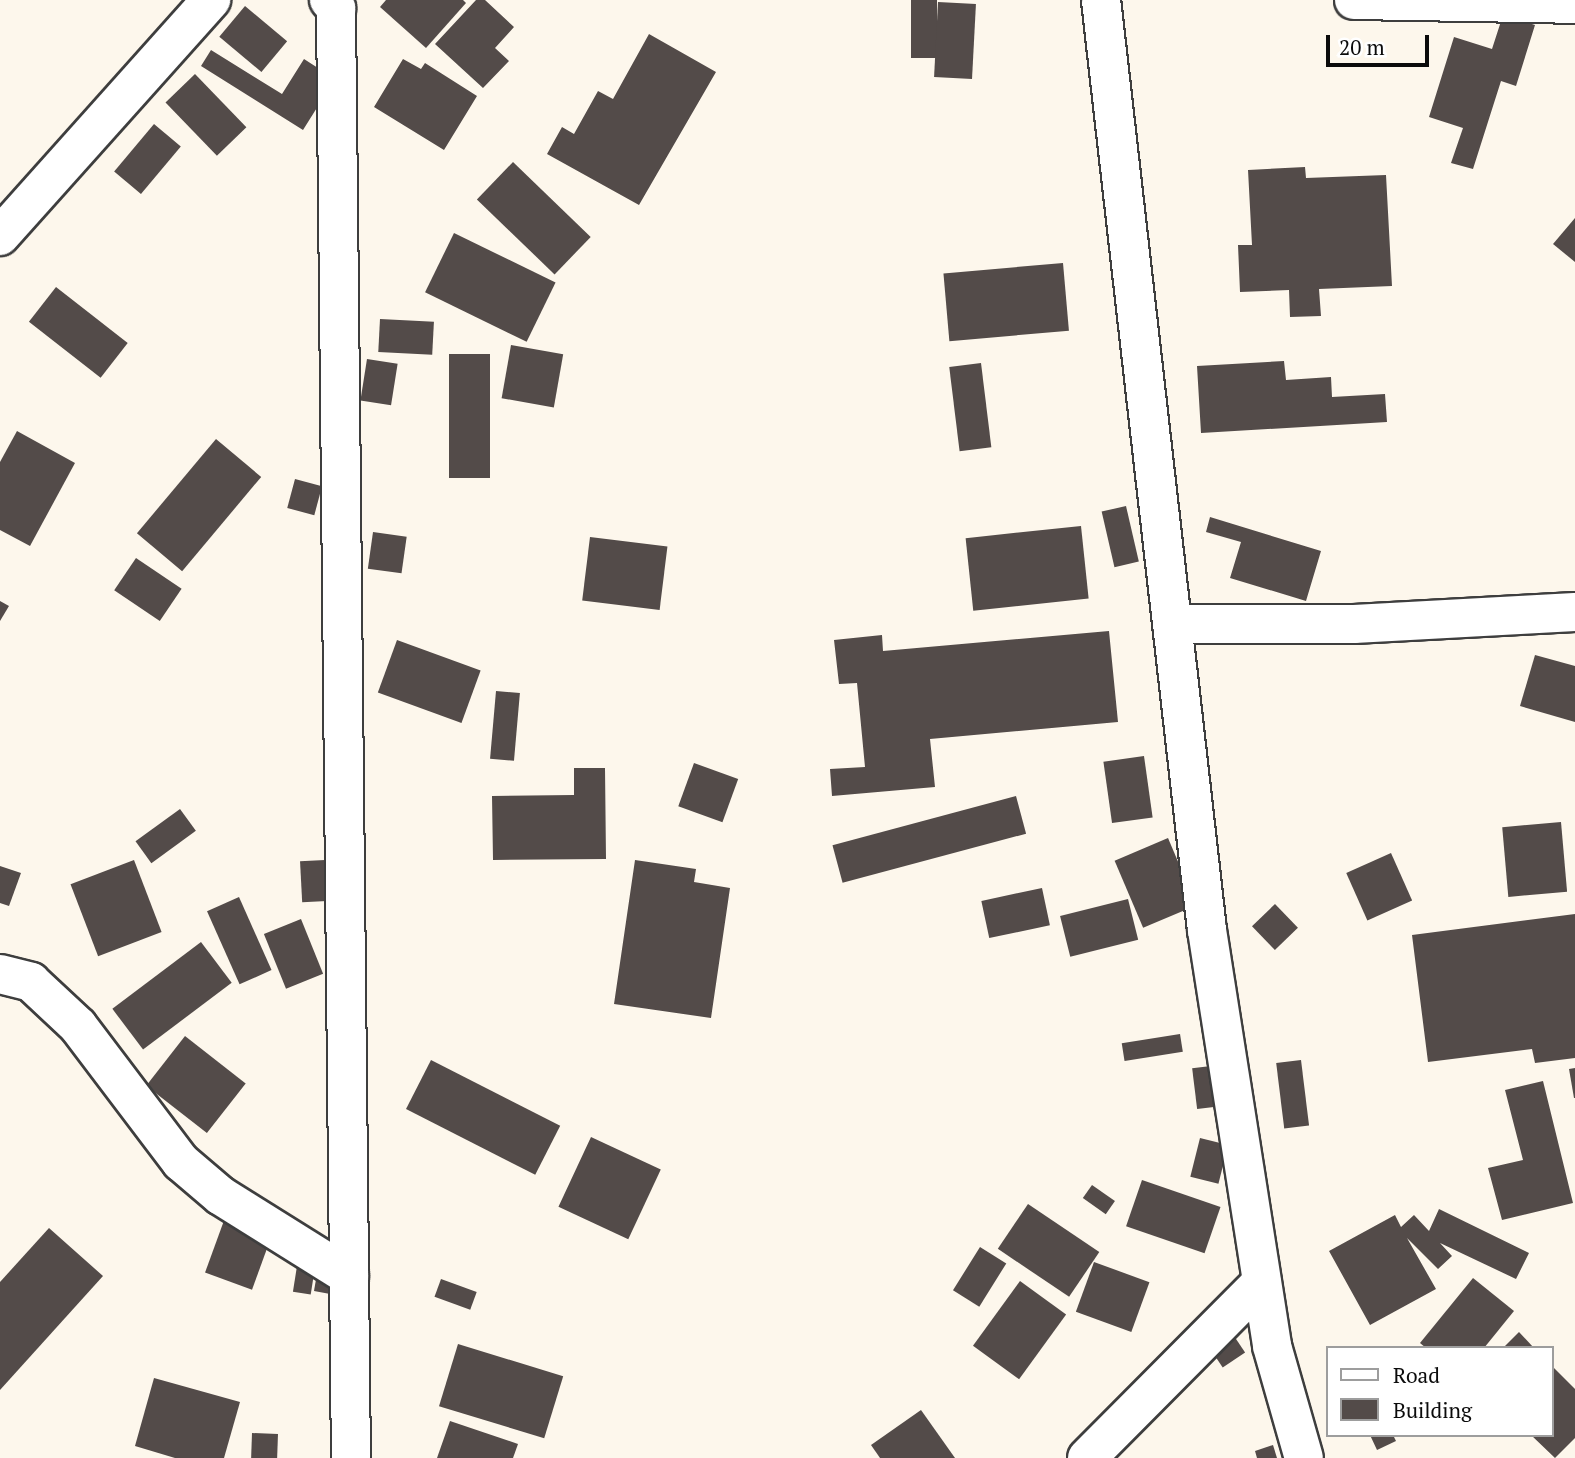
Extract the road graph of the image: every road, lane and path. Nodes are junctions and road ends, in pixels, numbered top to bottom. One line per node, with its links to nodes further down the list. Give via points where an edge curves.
1 (211, 0): 6 (street)
2 (329, 0): 10 (street, via 336,8)
3 (1101, 0): 8 (street)
4 (1354, 0): 5 (street)
5 (1575, 4)
6 (0, 236)
7 (1575, 612): 8 (street, via 1354,624)
8 (1172, 624): 11 (street, via 1207,930)
9 (0, 974): 10 (street, via 31,982 78,1026 181,1162 211,1188)
10 (349, 1276): 12 (street)
11 (1262, 1282): 13 (street); 14 (street, via 1272,1346)
12 (351, 1458)
13 (1087, 1458)
14 (1304, 1458)

